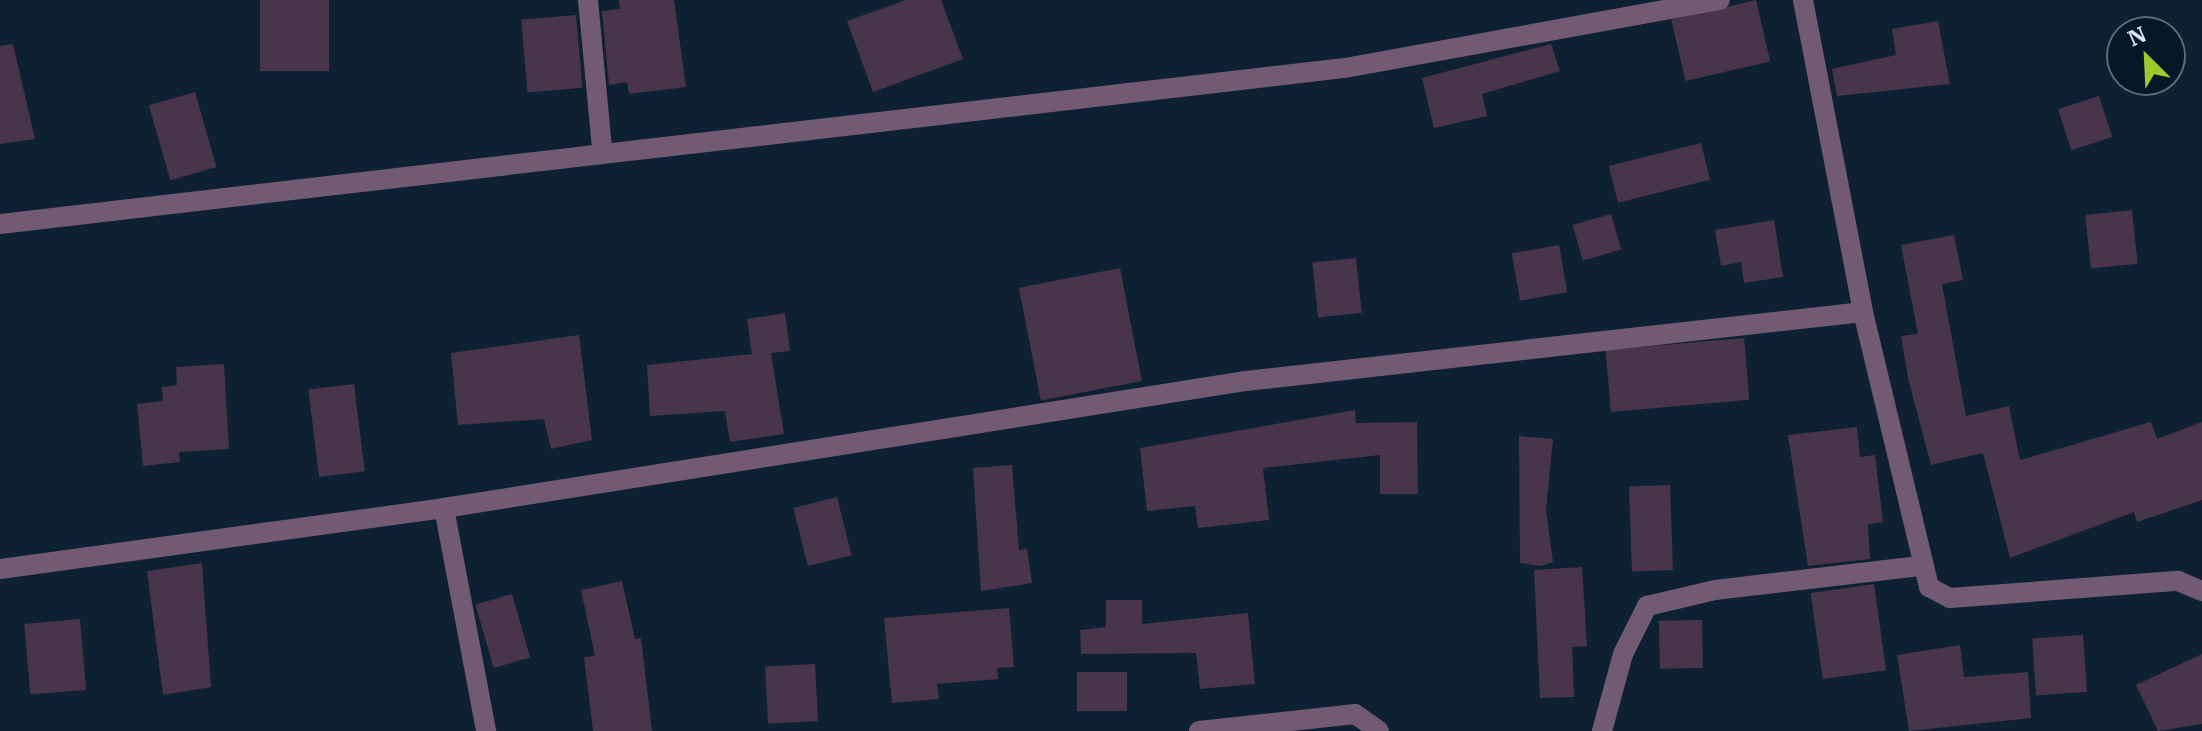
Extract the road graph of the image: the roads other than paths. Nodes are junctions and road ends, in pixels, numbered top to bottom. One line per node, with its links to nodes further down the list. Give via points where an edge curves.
1 (588, 0): 4 (street)
2 (1720, 0): 4 (street, via 1345,68)
3 (1803, 0): 6 (street)
4 (602, 149): 5 (street)
5 (0, 224)
6 (1863, 312): 7 (street, via 1246,381); 8 (street)
7 (444, 508): 9 (street); 11 (street)
8 (1918, 566): 10 (street, via 1929,587 1950,598 2178,581); 14 (street, via 1715,590 1647,606 1623,654)
9 (0, 569)
10 (2202, 591)
11 (486, 731)
12 (1199, 731): 13 (street, via 1355,714)
13 (1379, 731)
14 (1602, 731)

